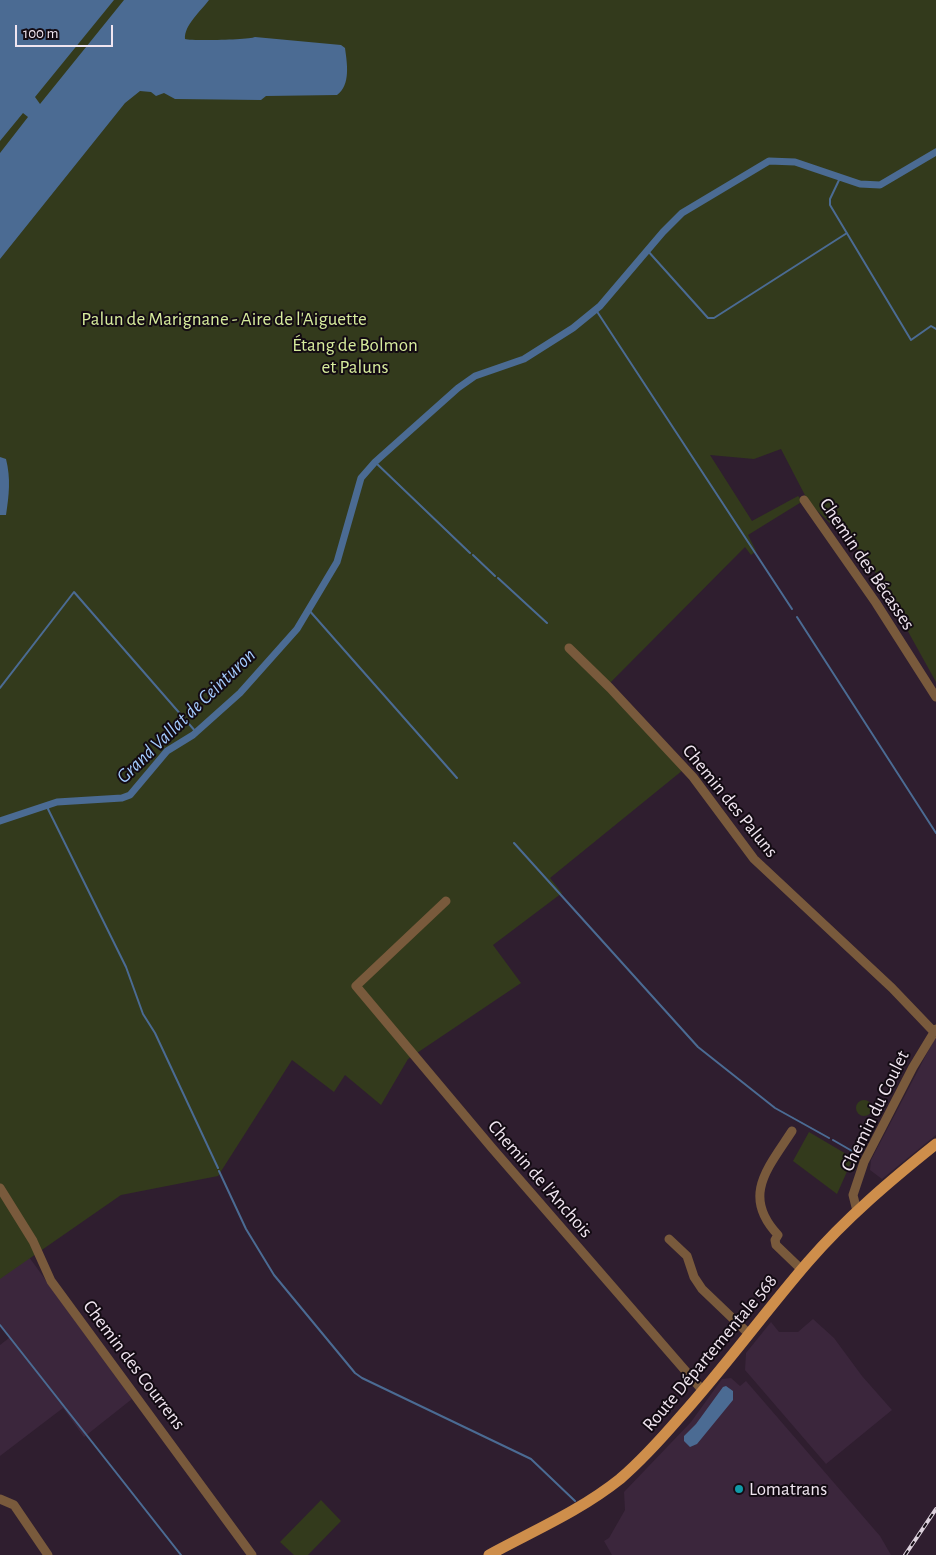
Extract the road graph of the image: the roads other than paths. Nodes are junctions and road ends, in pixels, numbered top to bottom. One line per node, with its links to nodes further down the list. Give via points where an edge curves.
1 (804, 500): 3 (street, Chemin des Bécasses)
2 (569, 648): 5 (street, Chemin des Paluns, via 693,777 754,859)
3 (936, 697)
4 (446, 901): 13 (street, Chemin de l'Anchois, via 356,986 498,1156)
5 (935, 1030): 9 (street, Chemin du Coulet, via 864,1162 853,1195)
6 (792, 1131): 11 (street, via 761,1179 760,1198 765,1220 778,1236 776,1245)
7 (936, 1144): 9 (main road, Route Départementale 568)
8 (0, 1188): 16 (street, Chemin des Courrens, via 33,1241 51,1281)
9 (857, 1211): 11 (main road, Route Départementale 568)
10 (669, 1239): 12 (street, via 687,1256 702,1289)
11 (802, 1270): 12 (main road, Route Départementale 568)
12 (749, 1334): 13 (main road, Route Départementale 568)
13 (703, 1392): 17 (main road, Route Départementale 568, via 646,1456 619,1480 576,1510)
14 (0, 1499): 15 (street, via 14,1505)
15 (48, 1555)
16 (252, 1555)
17 (489, 1555)

